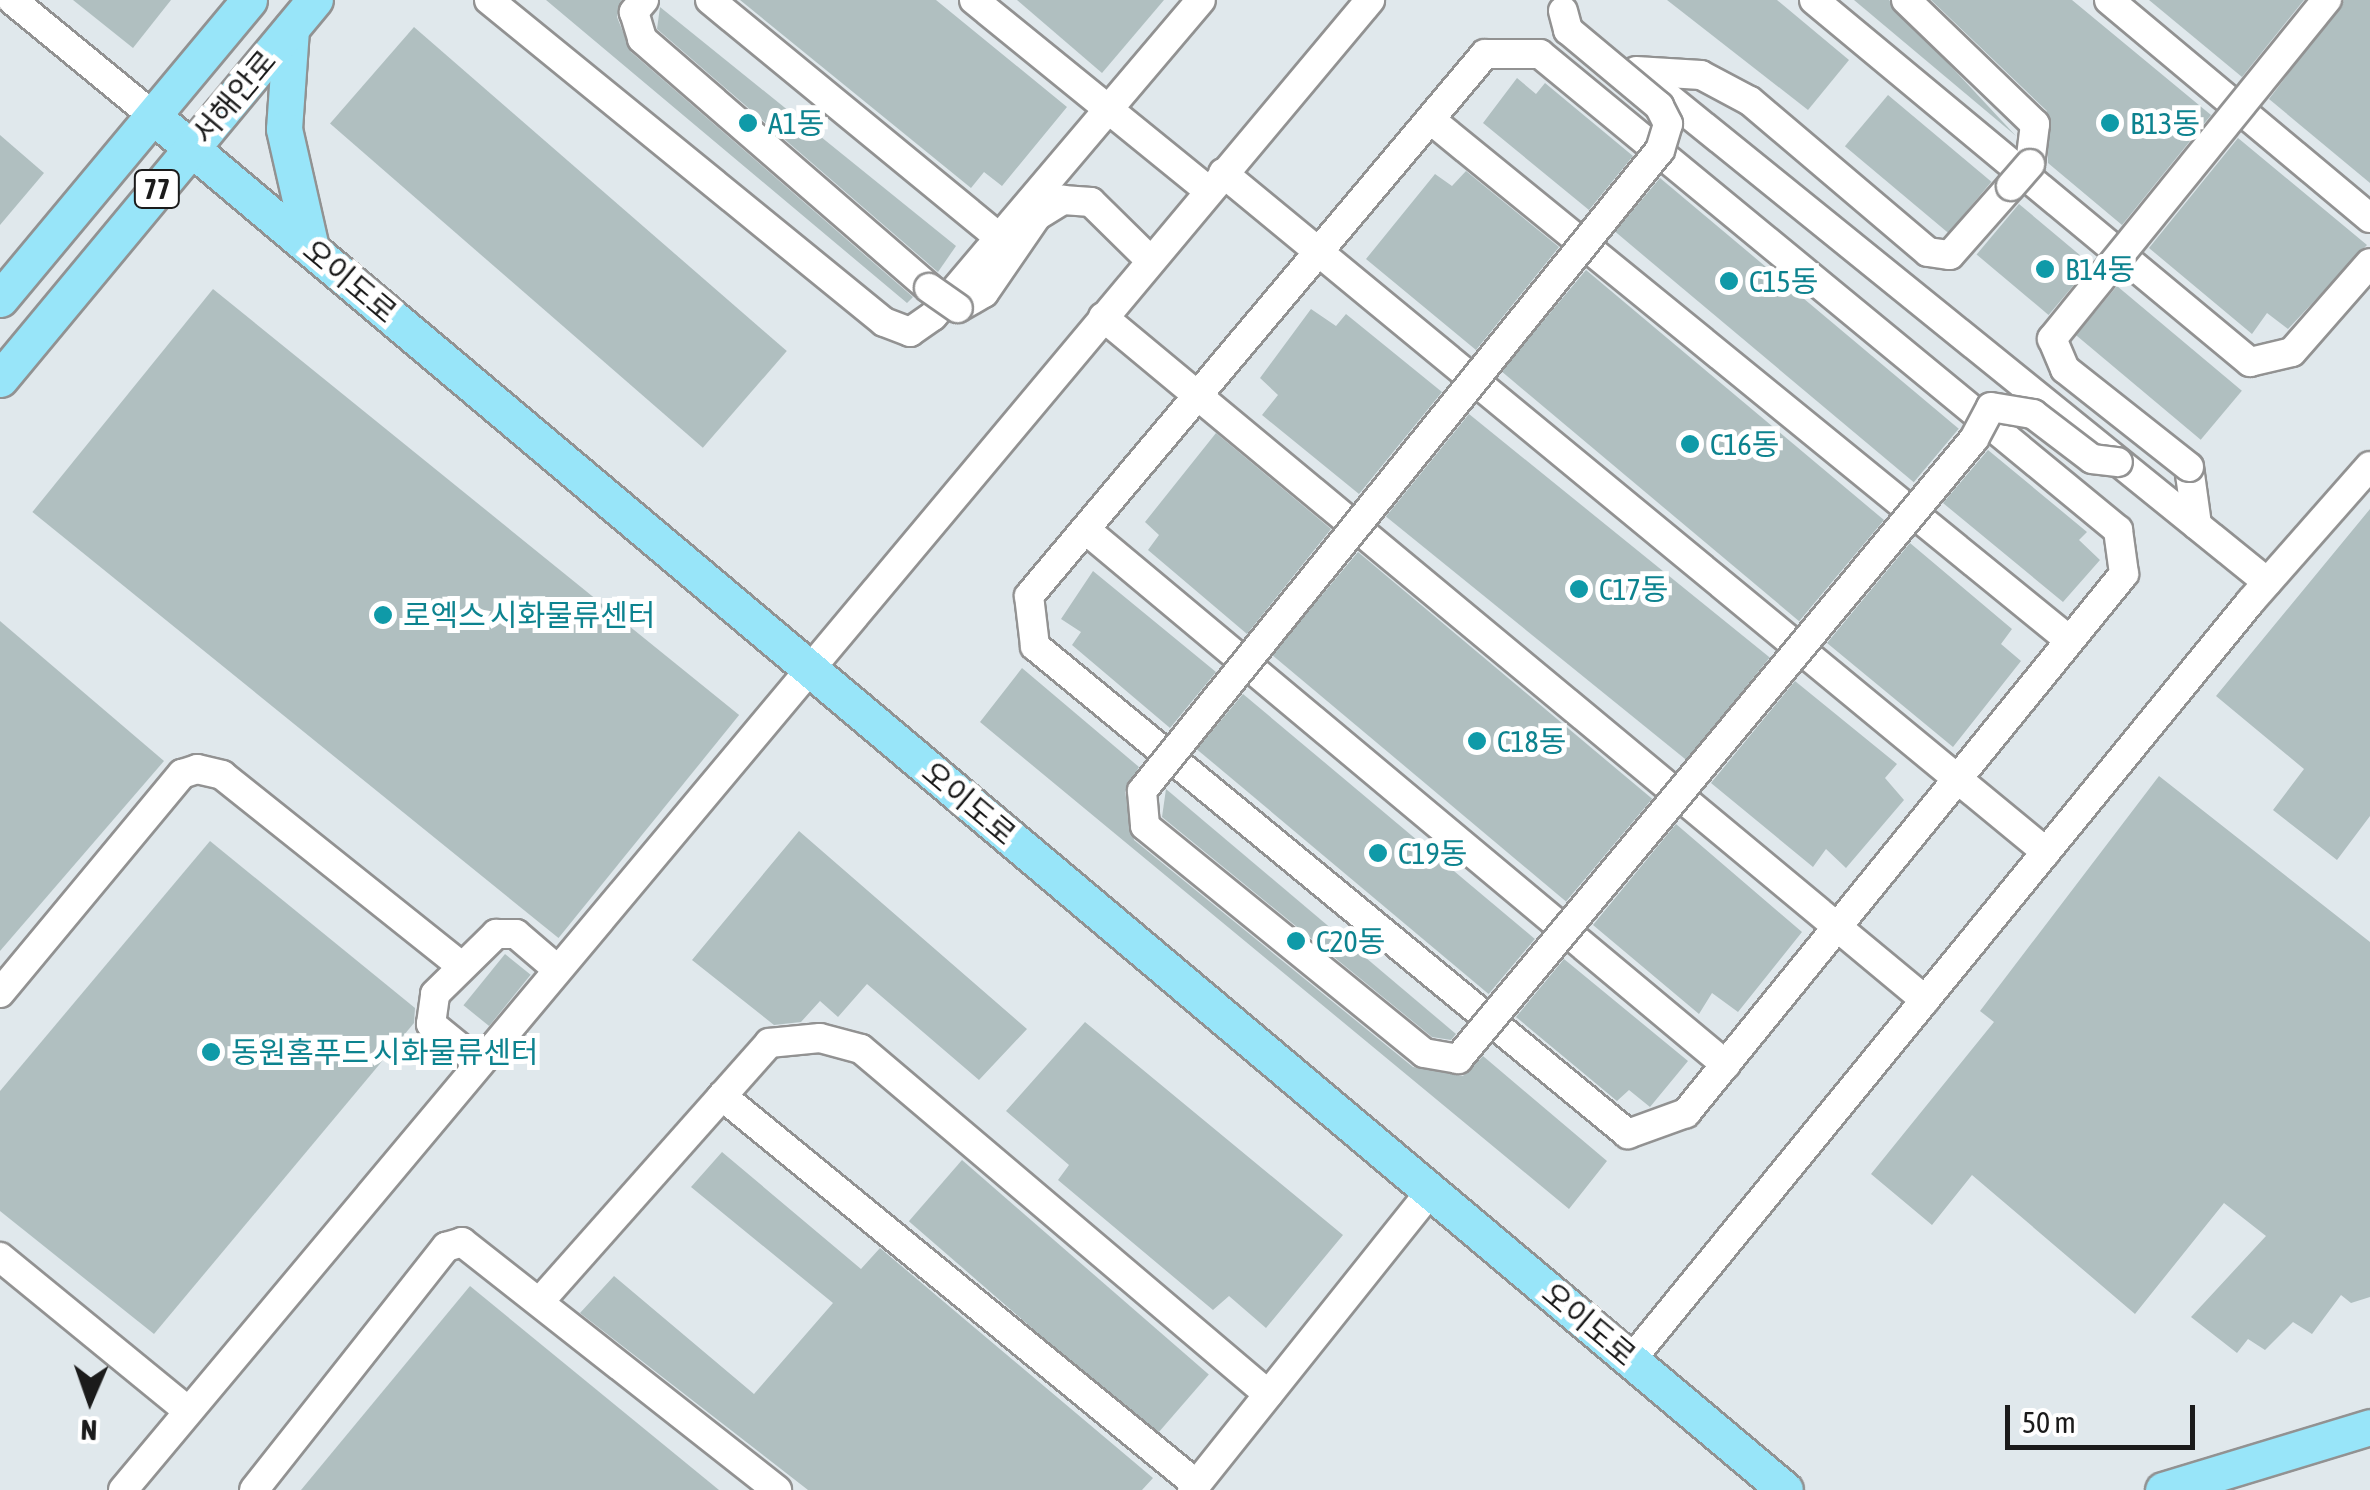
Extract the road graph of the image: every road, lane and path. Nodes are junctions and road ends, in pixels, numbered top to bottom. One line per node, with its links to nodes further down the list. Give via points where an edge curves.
1 (12, 0): 18 (street)
2 (249, 0): 18 (main road, 서해안로 / 77)
3 (315, 0): 15 (main road, 서해안로 / 77)
4 (489, 0): 23 (street, via 884,322 910,332 933,316)
5 (644, 0): 26 (street, bridge, via 634,12 642,39 958,308 984,293 1038,216 1063,200 1091,202)
6 (710, 0): 23 (street)
7 (974, 0): 17 (street)
8 (1201, 0): 17 (street)
9 (1370, 0): 21 (street)
10 (1814, 0): 27 (street, via 2250,362 2292,352)
11 (1906, 0): 16 (street, bridge, via 2035,124 2030,164 1950,255 1928,252 1750,101 1701,75)
12 (2109, 0): 22 (street)
13 (2327, 0): 34 (street, bridge, via 2052,339 2065,369 2189,467)
14 (1556, 6): 16 (street); 32 (street, bridge, via 1568,30 1659,106 1668,124 1660,150 1142,792 1145,826 1424,1053 1458,1060 1974,439 1992,406 2033,414 2092,459)
15 (291, 28): 20 (main road, 서해안로 / 77); 24 (main road, via 284,129)
16 (1636, 71): 32 (street)
17 (1107, 111): 21 (street); 23 (street)
18 (153, 116): 20 (main road, 오이도로); 28 (main road, 서해안로 / 77)
19 (1431, 120): 25 (street); 37 (street); 37 (street, via 1485,54 1540,54 2118,530 2124,574)
20 (192, 148): 24 (main road, 오이도로); 30 (main road, 서해안로 / 77)
21 (1216, 182): 25 (street); 26 (street)
22 (2370, 218)
23 (1000, 238)
24 (312, 249): 38 (main road, 오이도로)
25 (1319, 254): 31 (street); 39 (street)
26 (1150, 260): 29 (street)
27 (2370, 263)
28 (0, 299)
29 (1103, 317): 31 (street); 38 (street)
30 (0, 379)
31 (1198, 396): 35 (street); 41 (street)
32 (2118, 462): 34 (street)
33 (2370, 466): 36 (street)
34 (2196, 525): 36 (street)
35 (1086, 530): 47 (street); 47 (street, via 1029,596 1035,646 1628,1134 1686,1113)
36 (2268, 582): 40 (street)
37 (2069, 640): 39 (street)
38 (810, 668): 43 (street); 49 (main road, 오이도로)
39 (1955, 777): 40 (street); 41 (street)
40 (2046, 852): 45 (street)
41 (1840, 929): 45 (street); 47 (street)
42 (461, 966): 43 (street, via 487,938 506,933); 44 (street, via 222,774 197,768 182,774); 46 (street, via 434,994 431,1024)
43 (557, 969): 46 (street)
44 (0, 993)
45 (1925, 1000): 52 (street)
46 (478, 1063): 54 (street)
47 (1726, 1065)
48 (722, 1096): 51 (street); 53 (street, via 776,1038 861,1049); 56 (street)
49 (1431, 1192): 52 (main road, 오이도로); 53 (street)
50 (0, 1256): 54 (street)
51 (542, 1299): 58 (street, via 474,1245 446,1247); 59 (street)
52 (1631, 1360): 60 (main road, 오이도로)
53 (1268, 1394): 56 (street)
54 (188, 1410): 57 (street)
55 (2370, 1427): 61 (main road)
56 (1194, 1487)
57 (124, 1490)
58 (254, 1490)
59 (777, 1490)
60 (1785, 1490)
61 (2163, 1490)

